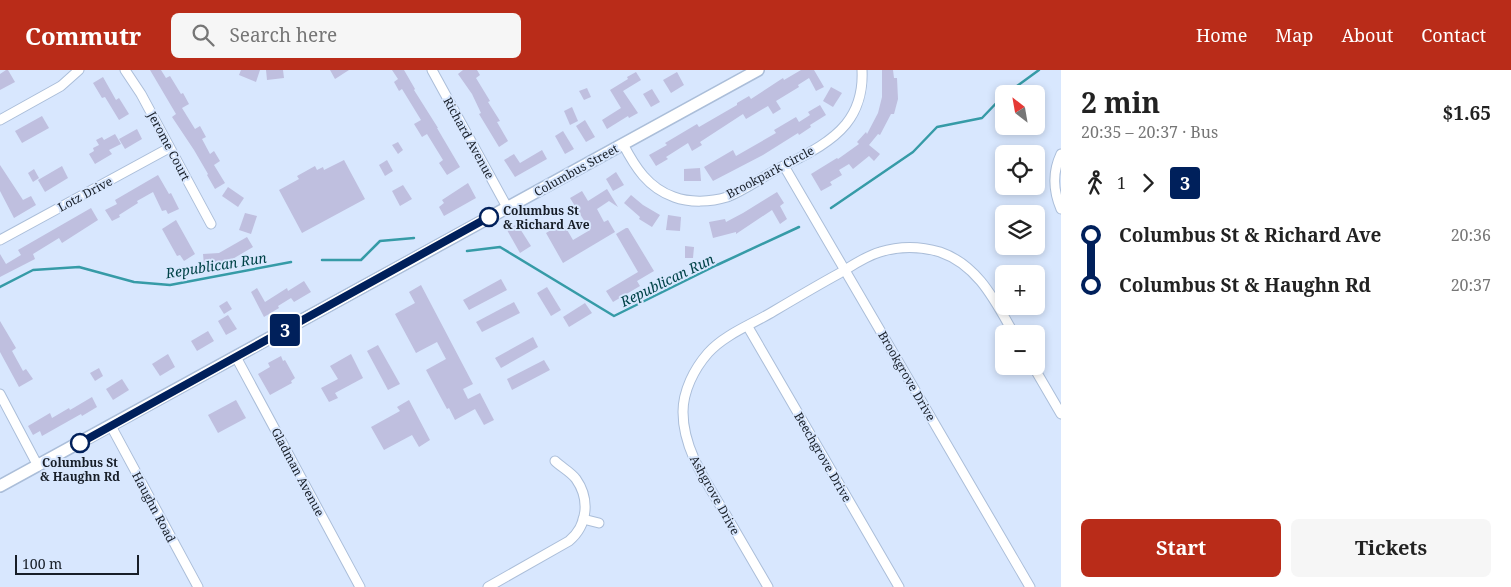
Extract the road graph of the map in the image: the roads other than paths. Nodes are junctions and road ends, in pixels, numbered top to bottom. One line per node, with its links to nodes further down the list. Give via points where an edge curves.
1 (79, 70): 6 (street, via 61,86)
2 (125, 70): 8 (street, Jerome Court)
3 (432, 70): 11 (street, Richard Avenue)
4 (758, 70): 7 (main road, Columbus Street)
5 (862, 70): 10 (street, Brookpark Circle, via 862,87 848,122 829,140)
6 (0, 120)
7 (623, 144): 10 (street, Brookpark Circle, via 648,182 689,201 726,197); 11 (main road, Columbus Street)
8 (170, 148): 13 (street, Jerome Court); 14 (street, Lotz Drive)
9 (1061, 154): 12 (street, via 1054,177 1055,194)
10 (784, 166): 15 (street, Brookgrove Drive)
11 (507, 207): 18 (main road, Columbus Street)
12 (1061, 210)
13 (211, 224)
14 (1, 237)
15 (845, 270): 16 (street, Ashgrove Drive, via 879,252 900,247 940,252 979,278); 17 (street, Ashgrove Drive); 33 (street, Brookgrove Drive)
16 (1009, 325)
17 (748, 326): 31 (street, Ashgrove Drive, via 720,342 699,364 686,395 684,424 691,454); 32 (street, Beechgrove Drive)
18 (236, 357): 22 (main road, Columbus Street); 29 (street, Gladman Avenue)
19 (1038, 375): 21 (street)
20 (0, 394): 24 (street)
21 (1061, 414)
22 (111, 426): 24 (main road, Columbus Street); 28 (street, Haughn Road)
23 (555, 461): 26 (street, via 575,477 580,486 585,502)
24 (38, 466): 25 (main road, Columbus Street)
25 (0, 486)
26 (583, 520): 27 (street); 30 (street, via 569,540)
27 (599, 523)
28 (198, 587)
29 (360, 587)
30 (488, 587)
31 (768, 587)
32 (899, 587)
33 (1030, 587)

